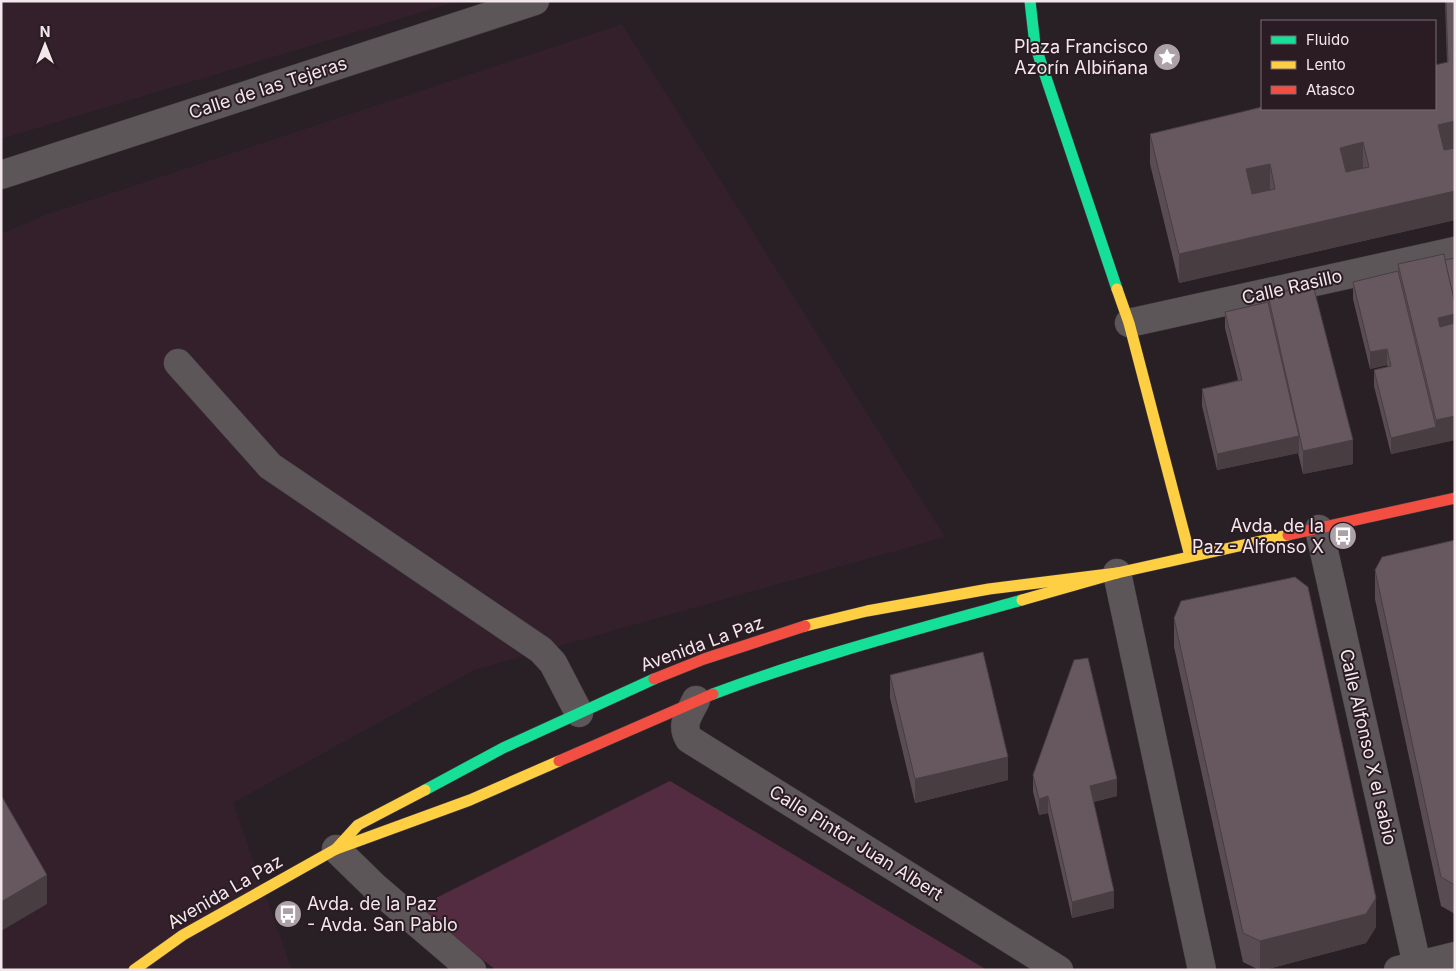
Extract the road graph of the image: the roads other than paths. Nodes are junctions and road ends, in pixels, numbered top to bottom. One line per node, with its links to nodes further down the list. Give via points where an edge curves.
1 (535, 1): 3 (street, Calle de las Tejeras)
2 (1030, 1): 5 (main road, via 1035,46)
3 (1, 175)
4 (1455, 251): 5 (street, Calle Rasillo)
5 (1129, 323): 9 (main road)
6 (178, 363): 12 (street, via 270,466 541,650 553,663)
7 (1455, 498): 8 (main road, Avenida La Paz)
8 (1319, 528): 9 (main road, Avenida La Paz); 15 (street, Calle Alfonso X el sabio)
9 (1190, 556): 10 (main road, Avenida La Paz)
10 (1117, 573): 11 (main road, Avenida La Paz, via 763,675); 12 (main road, Avenida La Paz, via 989,589 804,626 660,676); 19 (street)
11 (696, 700): 13 (main road, Avenida La Paz, via 470,800); 18 (street, Calle Pintor Juan Albert, via 685,721 689,739)
12 (579, 713): 13 (main road, Avenida La Paz, via 503,748 358,824)
13 (336, 849): 16 (main road, Avenida La Paz, via 183,935); 17 (street)
14 (1455, 956): 15 (street)
15 (1408, 967)
16 (134, 970)
17 (472, 970)
18 (1059, 970)
19 (1202, 970)

